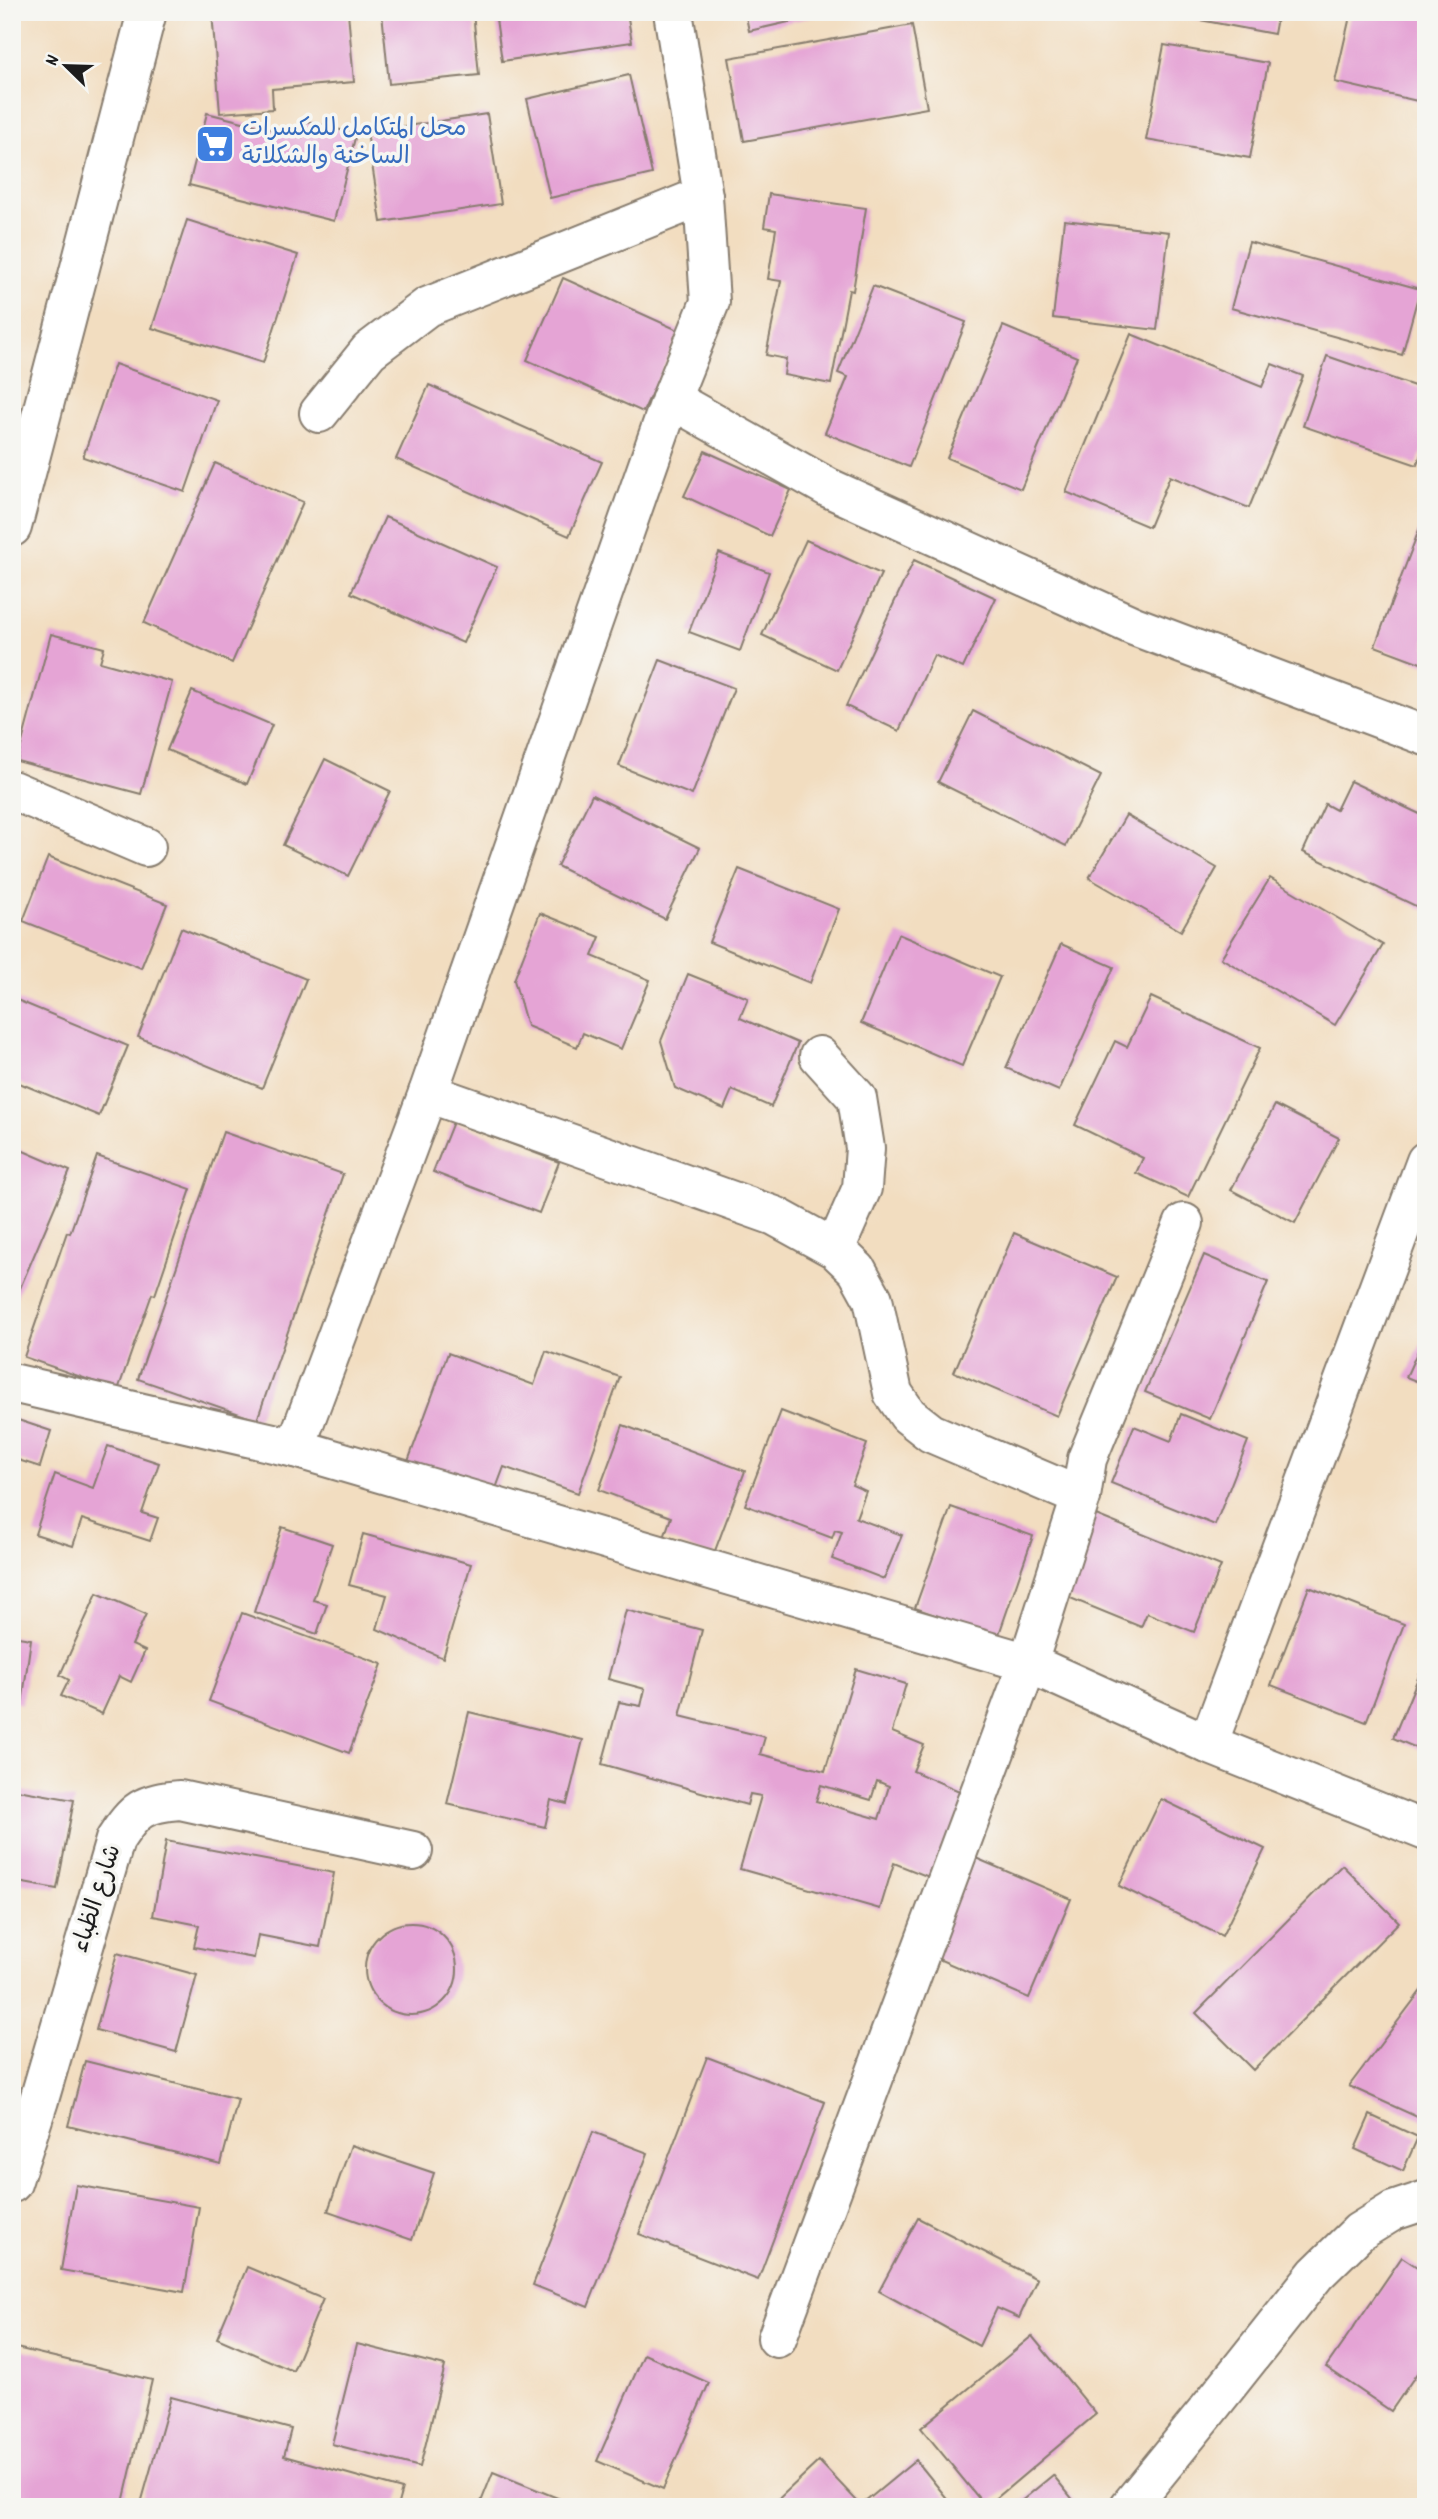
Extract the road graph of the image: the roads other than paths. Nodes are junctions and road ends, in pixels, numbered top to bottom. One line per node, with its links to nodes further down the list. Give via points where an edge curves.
1 (146, 12): 6 (street)
2 (673, 12): 3 (street)
3 (703, 196): 4 (street, via 710,302); 5 (street, via 427,307 369,351)
4 (671, 399): 7 (street, via 829,488 1134,626); 11 (street)
5 (319, 413)
6 (12, 527)
7 (1426, 736)
8 (12, 790): 9 (street)
9 (146, 847)
10 (819, 1056): 14 (street, via 857,1098 865,1148 862,1188)
11 (428, 1093): 14 (street, via 775,1216); 16 (street)
12 (1426, 1161): 19 (street)
13 (1184, 1223): 17 (street, via 1087,1459)
14 (835, 1250): 17 (street, via 857,1270 873,1299 892,1393 908,1415 931,1433)
15 (12, 1383): 16 (street)
16 (295, 1448): 18 (street)
17 (1081, 1497): 18 (street)
18 (1028, 1663): 19 (street); 24 (street)
19 (1208, 1744): 20 (street)
20 (1426, 1830)
21 (413, 1851): 22 (street, شارع الظباء, via 180,1800 155,1802 131,1816 115,1840)
22 (12, 2183)
23 (1426, 2200): 25 (street, via 1393,2211 1359,2232 1316,2274)
24 (776, 2338)
25 (1129, 2507)

